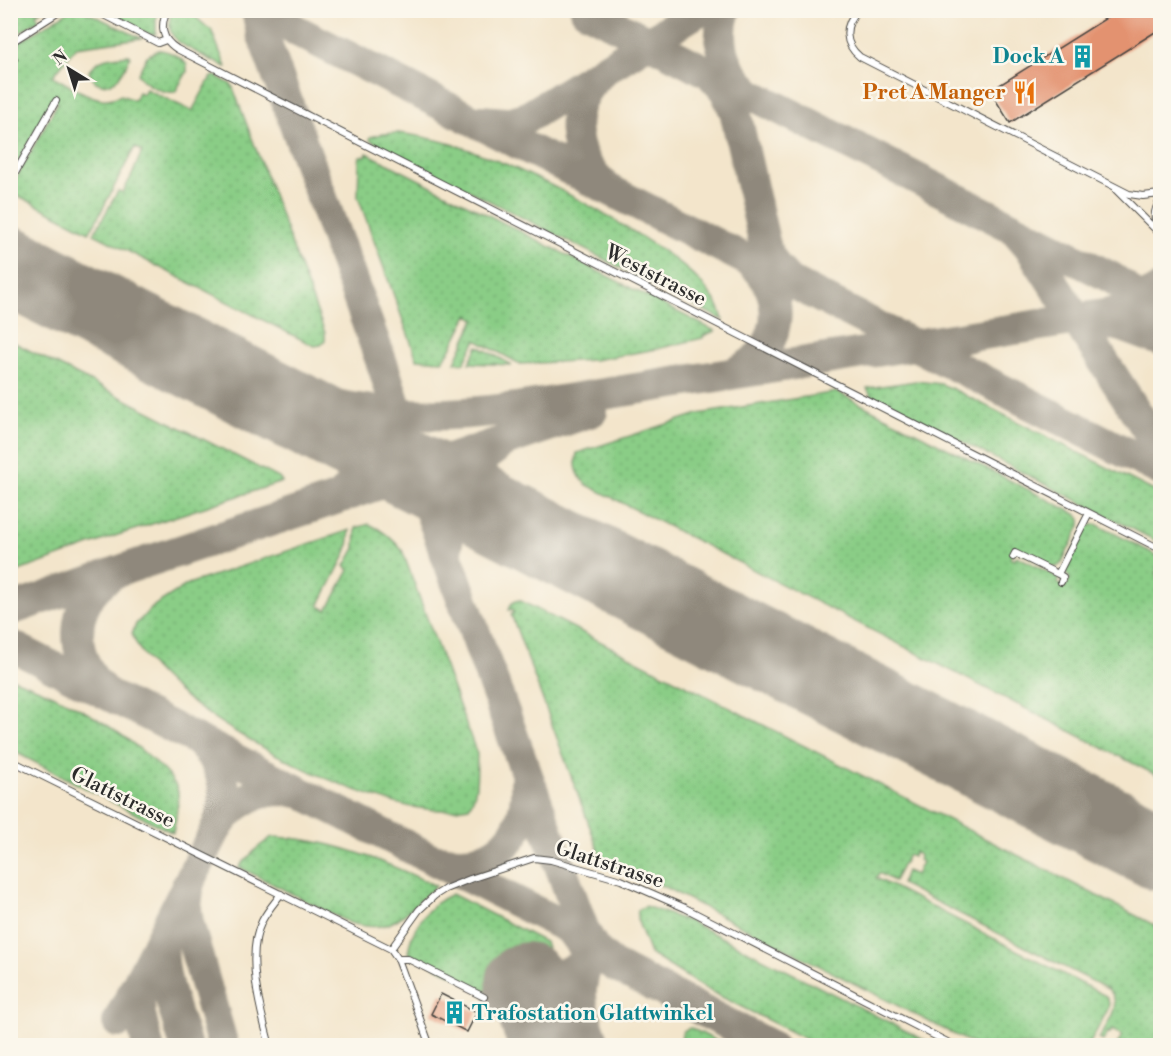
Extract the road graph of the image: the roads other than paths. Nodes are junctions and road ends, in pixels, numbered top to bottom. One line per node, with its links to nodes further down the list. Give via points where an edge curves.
1 (62, 10): 6 (lane)
2 (94, 10): 7 (lane, Weststrasse, via 158,43)
3 (167, 10): 7 (lane, via 162,24)
4 (858, 10): 11 (lane, via 847,35 860,57)
5 (40, 15): 6 (lane)
6 (44, 21): 8 (lane)
7 (166, 40): 15 (lane, Weststrasse, via 395,161)
8 (12, 43)
9 (56, 101): 10 (lane)
10 (10, 182)
11 (1110, 184): 12 (lane, via 1129,194); 14 (lane)
12 (1161, 194)
13 (1161, 201): 14 (lane, via 1155,217)
14 (1161, 233)
15 (1089, 513): 16 (lane, Weststrasse); 18 (lane)
16 (1161, 549)
17 (1013, 557): 18 (lane, via 1015,553)
18 (1058, 574): 19 (lane, via 1064,577)
19 (1061, 582)
20 (10, 760): 21 (lane, Glattstrasse)
21 (281, 894): 22 (lane, Glattstrasse); 25 (lane, via 263,920 256,940 258,995)
22 (391, 949): 23 (lane); 27 (lane, Glattstrasse, via 419,910 445,889 534,858 551,860 621,880 685,908)
23 (398, 959): 24 (lane, via 408,958); 26 (lane)
24 (484, 997)
25 (270, 1046)
26 (430, 1046)
27 (955, 1046)

